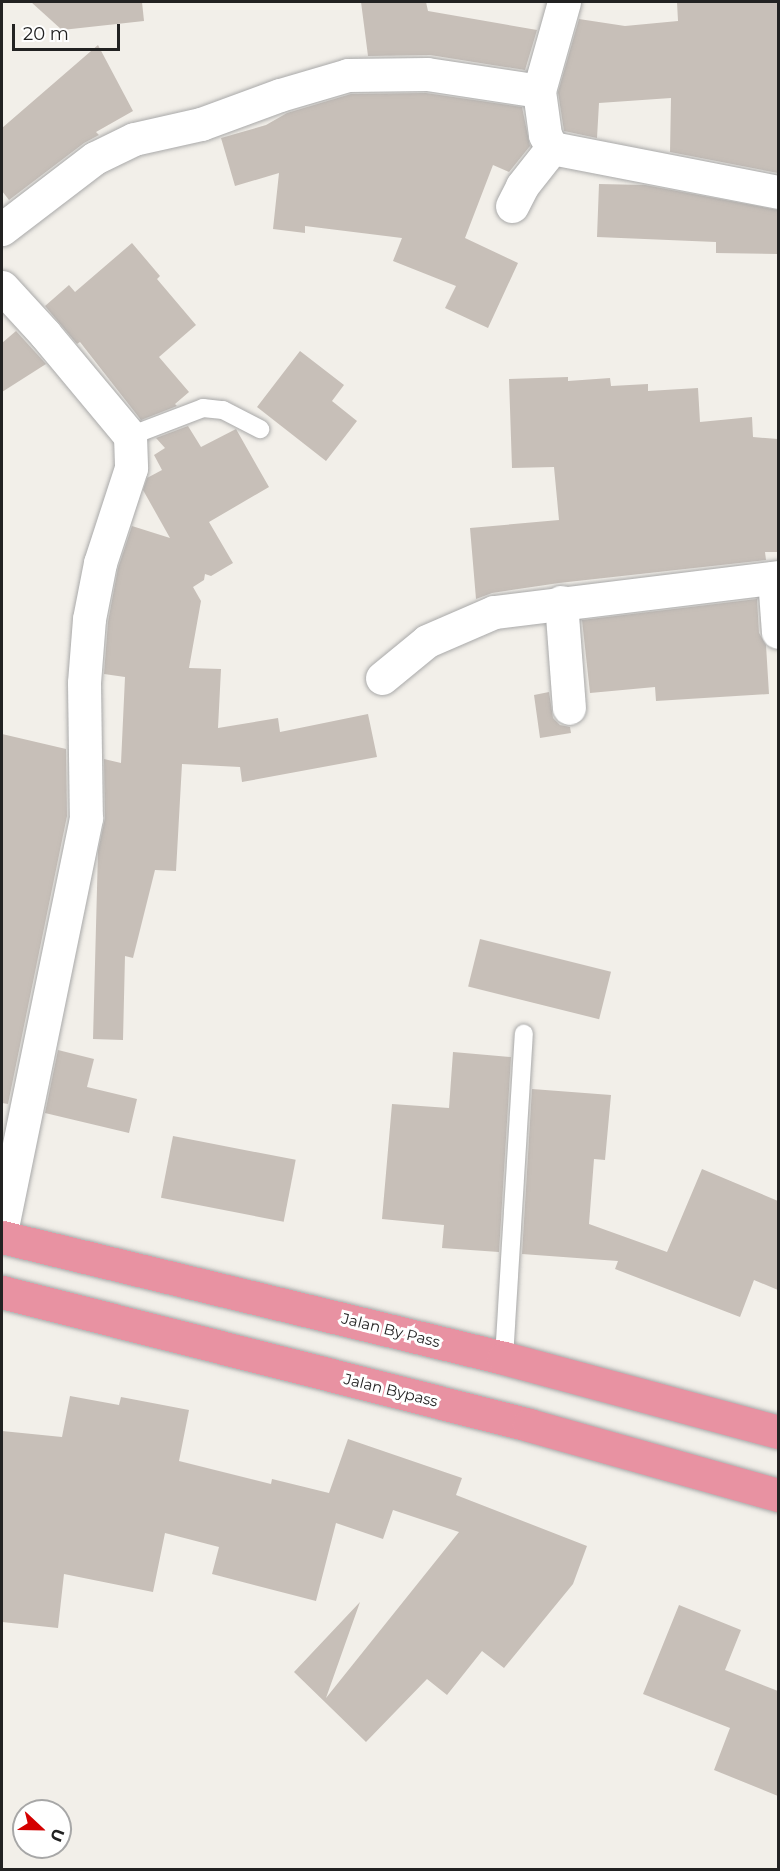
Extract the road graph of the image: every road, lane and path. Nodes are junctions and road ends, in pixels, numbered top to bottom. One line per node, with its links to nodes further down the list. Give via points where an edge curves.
1 (564, 2): 2 (street)
2 (539, 91): 3 (street, via 545,135); 6 (street, via 427,74 348,75 201,124 134,139 95,158)
3 (552, 148): 4 (street); 5 (street, via 522,186)
4 (778, 192)
5 (512, 206)
6 (6, 217)
7 (2, 287): 9 (street)
8 (260, 429): 9 (lane, via 223,410 203,408)
9 (130, 436): 16 (street, via 131,468 100,563 89,619 84,683 86,818)
10 (776, 577): 11 (street); 12 (street)
11 (561, 602): 13 (street, via 494,612 460,624 427,641); 14 (street)
12 (778, 632)
13 (382, 678)
14 (569, 708)
15 (524, 1035): 19 (lane)
16 (2, 1227)
17 (2, 1237): 19 (highway, Jalan By Pass)
18 (2, 1292): 21 (highway, Jalan Bypass, via 529,1425)
19 (504, 1358): 20 (highway, Jalan By Pass)
20 (778, 1432)
21 (778, 1495)

